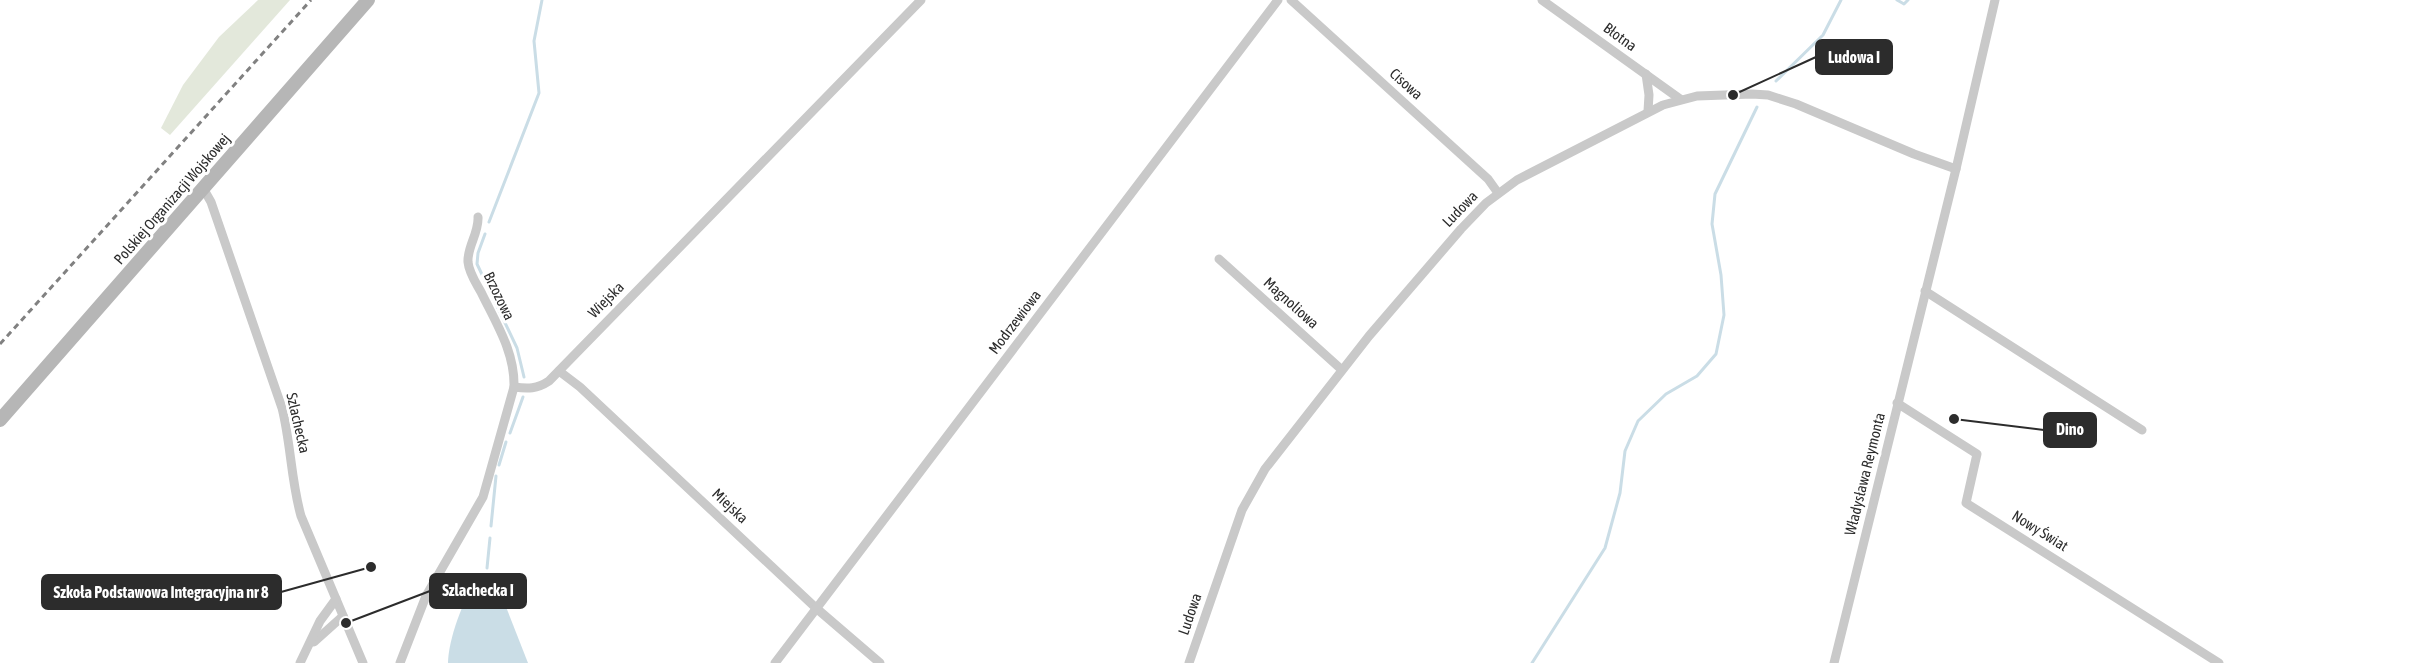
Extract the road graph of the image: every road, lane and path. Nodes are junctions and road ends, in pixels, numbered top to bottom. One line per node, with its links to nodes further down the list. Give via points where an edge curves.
1 (368, 0): 11 (main road, Polskiej Organizacji Wojskowej)
2 (921, 0): 17 (street, Wiejska)
3 (1278, 0): 23 (street, Modrzewiowa)
4 (1291, 0): 12 (street, Cisowa, via 1488,179)
5 (1542, 0): 7 (street, Błotna)
6 (1995, 0): 10 (street, Władysława Reymonta)
7 (1646, 74): 8 (street, Błotna); 9 (street)
8 (1680, 99): 9 (street, Ludowa); 10 (street, Ludowa, via 1752,94 1781,99)
9 (1648, 111): 12 (street, Ludowa)
10 (1956, 169): 15 (street, Władysława Reymonta)
11 (203, 188): 20 (main road, Polskiej Organizacji Wojskowej); 22 (street, Szlachecka, via 282,408 301,516)
12 (1498, 193): 16 (street, Ludowa, via 1461,229)
13 (478, 217): 18 (street, Brzozowa, via 468,261 513,361)
14 (1220, 259): 16 (street, Magnoliowa)
15 (1926, 291): 19 (street, Władysława Reymonta); 21 (street)
16 (1342, 370): 31 (street, Ludowa, via 1252,489)
17 (559, 371): 18 (street, Wiejska, via 539,387); 23 (street, Miejska)
18 (514, 387): 28 (street, via 483,497 426,596)
19 (1897, 403): 32 (street, Władysława Reymonta); 33 (street, Nowy Świat, via 1977,454 1966,502)
20 (0, 420)
21 (2142, 430)
22 (336, 599): 24 (street, Szlachecka); 25 (street, via 320,621)
23 (816, 608): 29 (street, Modrzewiowa); 30 (street, Miejska)
24 (343, 616): 25 (street); 27 (street, Szlachecka)
25 (310, 645): 26 (street)
26 (300, 663)
27 (363, 663)
28 (400, 663)
29 (775, 663)
30 (880, 663)
31 (1189, 663)
32 (1834, 663)
33 (2219, 663)

